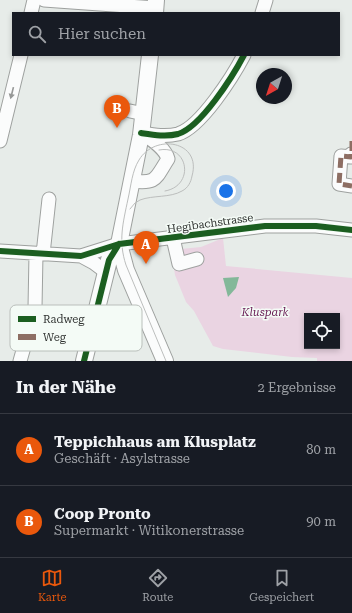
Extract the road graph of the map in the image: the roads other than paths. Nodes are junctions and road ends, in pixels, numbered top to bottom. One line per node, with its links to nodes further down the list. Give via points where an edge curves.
1 (34, 0): 5 (street)
2 (44, 0): 4 (street)
3 (266, 0): 6 (street)
4 (155, 7)
5 (31, 12)
6 (262, 12)
7 (21, 56): 11 (street, one-way to 11)
8 (150, 56): 10 (main road, via 137,113)
9 (243, 56): 10 (street, via 218,96 200,118 184,131 162,136)
10 (141, 133): 13 (main road); 13 (street, via 163,150 168,159 154,180 146,183)
11 (0, 141)
12 (352, 150): 14 (street, via 351,157 342,156 339,184)
13 (132, 181): 18 (main road)
14 (352, 186)
15 (48, 199): 20 (street)
16 (352, 230): 17 (street, Hegibachstrasse, via 282,225)
17 (173, 238): 18 (street, Hegibachstrasse); 22 (street, via 179,264)
18 (119, 244): 21 (street, Hegibachstrasse); 23 (main road, via 109,260); 26 (main road, via 126,270)
19 (0, 252): 20 (street, Hegibachstrasse)
20 (40, 254): 21 (street, Hegibachstrasse); 24 (street)
21 (81, 256): 23 (street, Hegibachstrasse)
22 (197, 259)
23 (106, 272): 25 (main road)
24 (35, 305)
25 (98, 305)
26 (141, 305)
27 (142, 308): 32 (main road)
28 (23, 351): 30 (street)
29 (86, 351): 31 (main road)
30 (20, 361)
31 (84, 361)
32 (164, 361)

